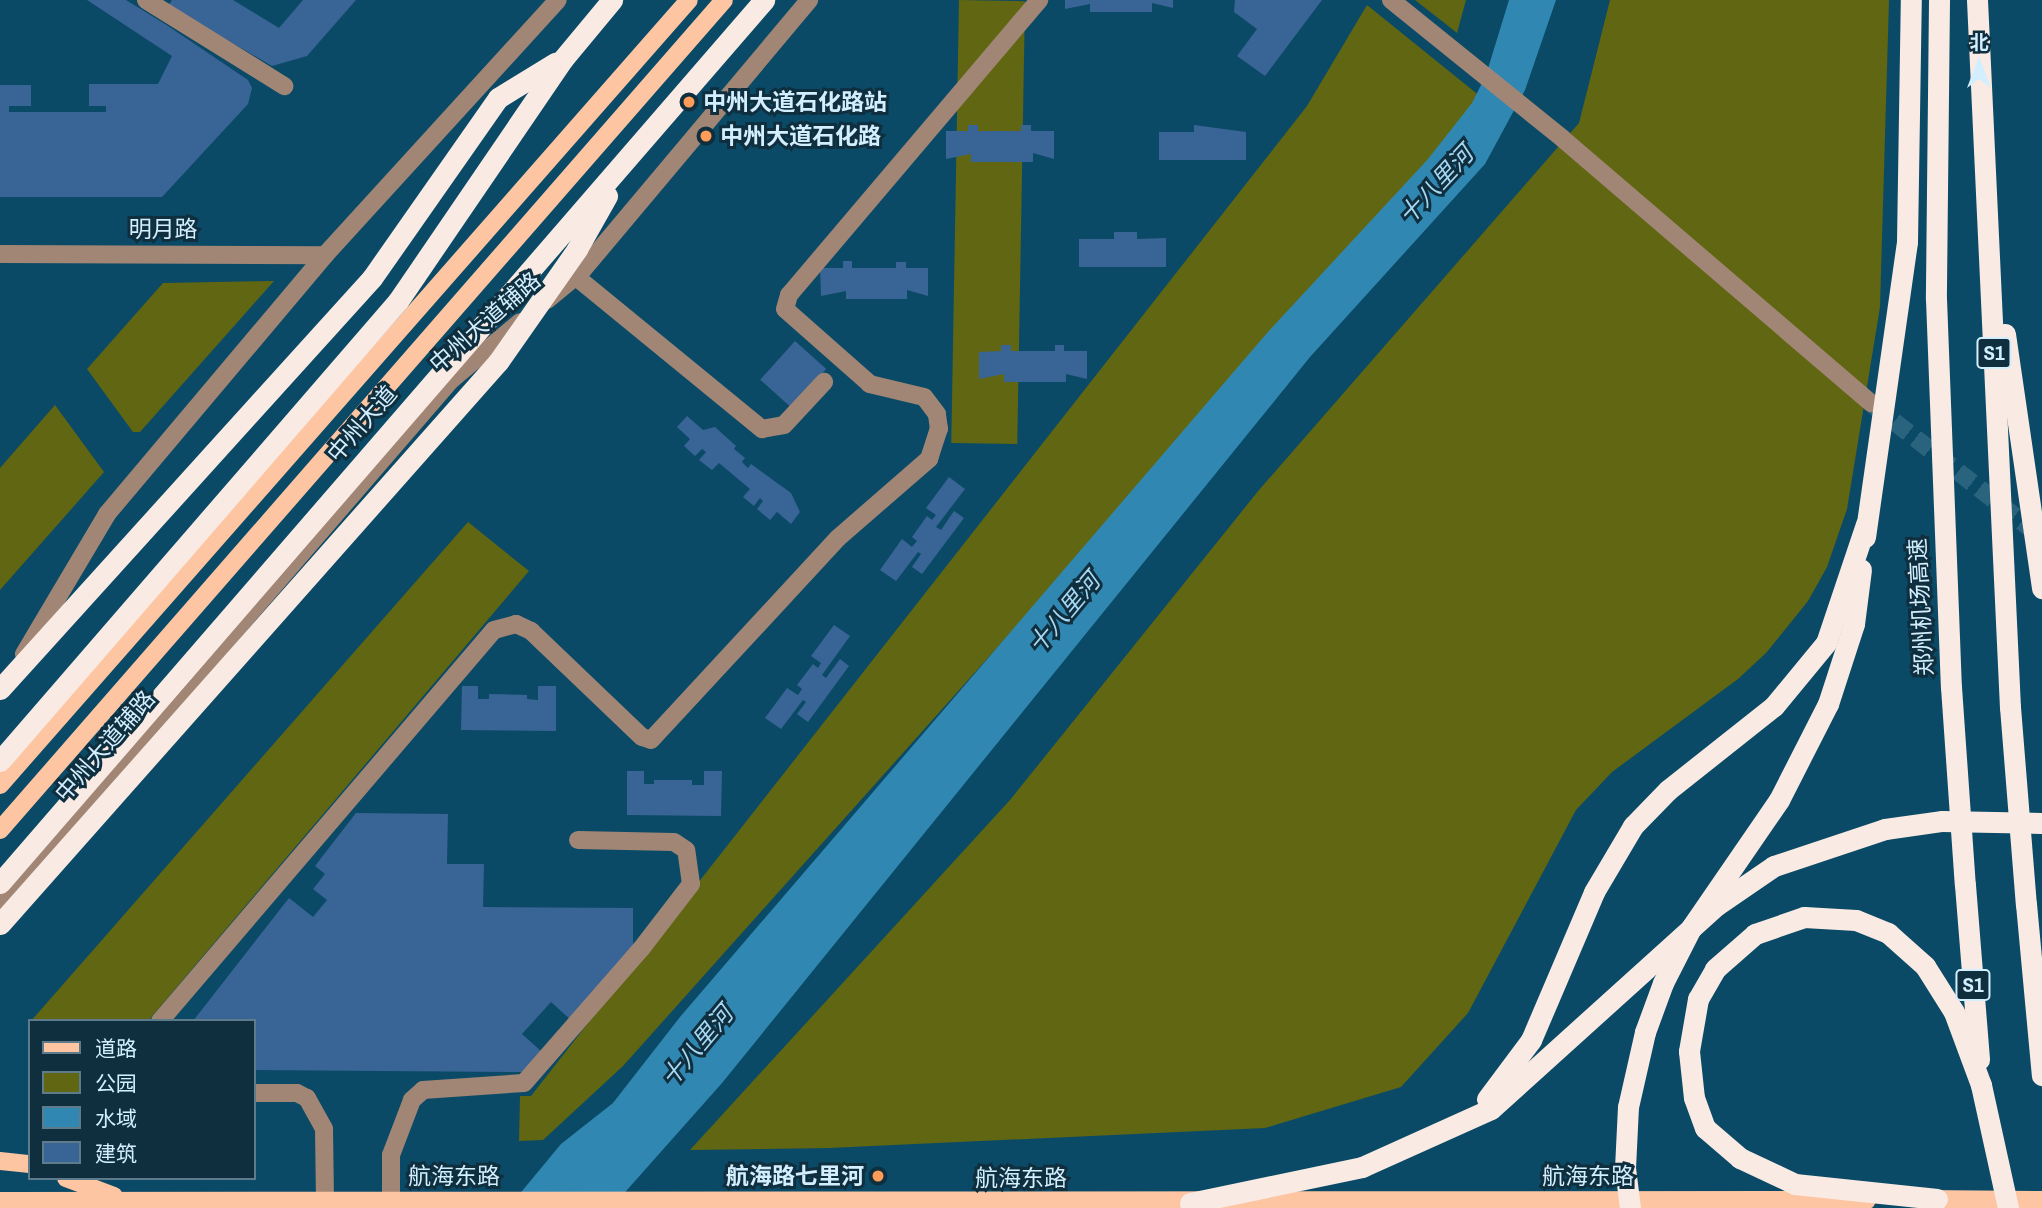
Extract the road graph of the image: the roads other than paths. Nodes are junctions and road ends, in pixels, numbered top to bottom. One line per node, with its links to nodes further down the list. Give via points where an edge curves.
1 (146, 0): 14 (street)
2 (558, 0): 19 (street)
3 (612, 0): 13 (highway)
4 (689, 0): 28 (main road, 中州大道)
5 (724, 0): 30 (main road, 中州大道)
6 (764, 0): 16 (highway, 中州大道)
7 (809, 0): 20 (street, 中州大道辅路)
8 (1039, 0): 35 (street, via 789,295 785,309 870,384 924,397 937,414 939,429 929,459 838,538 651,740 642,737 531,631 516,624 494,630)
9 (1391, 0): 22 (street, via 1563,139)
10 (1911, 0): 15 (highway)
11 (1977, 0): 17 (highway, S1)
12 (1939, 7): 15 (highway); 37 (highway, 郑州机场高速 / S1, bridge, via 1936,299 1951,687)
13 (563, 59): 25 (highway, bridge, via 498,98 372,278); 27 (highway, via 398,301)
14 (284, 86)
15 (1911, 109): 23 (highway, via 1907,242)
16 (632, 153): 32 (highway, 中州大道); 34 (highway, bridge, via 577,248 498,362)
17 (1992, 245): 24 (highway); 36 (highway, S1, bridge, via 2010,707)
18 (0, 254): 19 (street, 明月路)
19 (325, 255): 26 (street, via 107,514)
20 (575, 276): 21 (street, via 762,429 784,425); 33 (street, 中州大道辅路, via 451,380)
21 (824, 382)
22 (1871, 403)
23 (1866, 524): 39 (highway, via 1826,643 1774,706 1668,790 1633,826 1594,892 1531,1040 1489,1097); 50 (highway, bridge, via 1854,624 1828,704 1779,800 1690,928 1645,1032 1628,1107 1625,1168)
24 (2042, 588)
25 (0, 689)
26 (0, 694)
27 (0, 761)
28 (0, 785)
29 (2042, 823): 39 (highway, via 1942,821 1885,829 1774,866 1717,905 1490,1109)
30 (0, 830)
31 (578, 840): 46 (street, via 674,842 686,850 691,884 524,1083 423,1090 412,1100 391,1155)
32 (0, 883)
33 (0, 903)
34 (0, 924)
35 (162, 1019)
36 (2042, 1075)
37 (1981, 1085): 43 (highway, via 1954,1012 1925,966 1903,943 1856,920 1804,917 1755,934 1715,969 1698,999 1689,1051 1694,1098 1705,1128 1740,1158 1795,1184); 51 (highway, 郑州机场高速 / S1, bridge)
38 (256, 1093): 45 (street, via 297,1093 307,1098 324,1129)
39 (1460, 1126): 49 (highway, via 1362,1167)
40 (0, 1161): 41 (main road)
41 (28, 1164)
42 (72, 1180): 44 (main road)
43 (1937, 1199): 47 (main road, 航海东路); 49 (main road, 航海东路)
44 (127, 1200): 45 (main road, 航海东路); 48 (main road, 航海东路)
45 (325, 1200): 46 (main road, 航海东路)
46 (391, 1200): 49 (main road, 航海东路)
47 (2042, 1200)
48 (0, 1201)
49 (1190, 1203)
50 (1630, 1208)
51 (2008, 1208)

